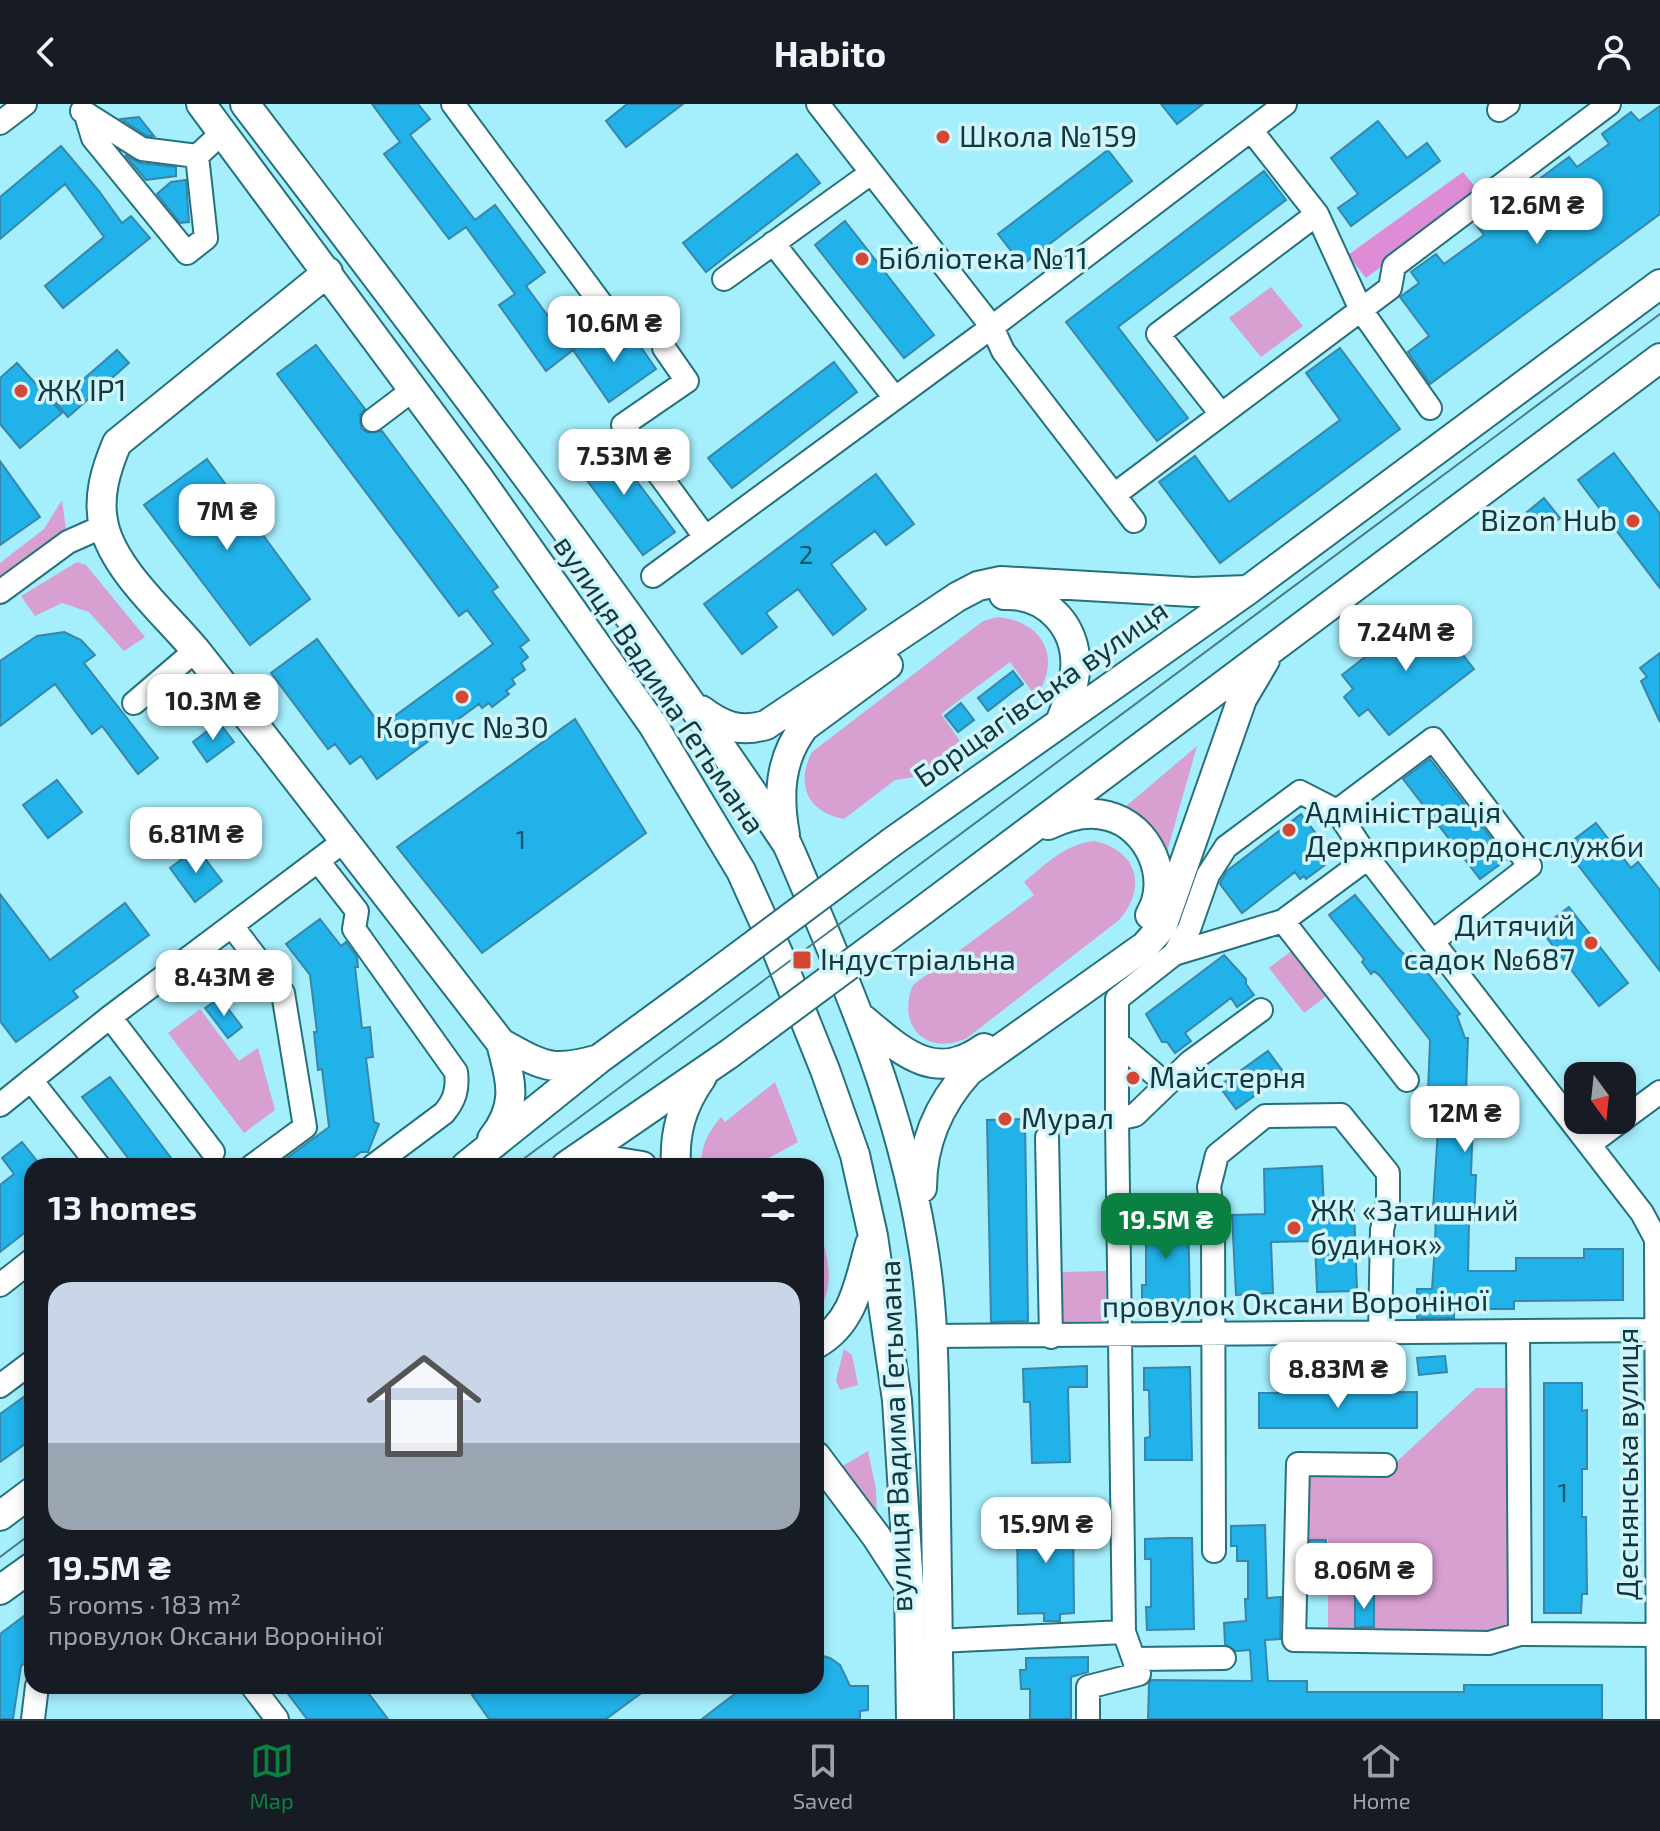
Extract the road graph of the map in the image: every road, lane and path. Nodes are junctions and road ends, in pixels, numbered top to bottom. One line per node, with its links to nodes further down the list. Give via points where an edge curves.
1 (25, 104): 9 (street)
2 (201, 104): 11 (main road, вулиця Вадима Гетьмана)
3 (245, 104): 39 (main road, вулиця Вадима Гетьмана)
4 (453, 104): 19 (street)
5 (818, 104): 13 (street)
6 (1285, 104): 10 (street)
7 (1609, 104): 20 (street, via 1394,266 1390,288)
8 (81, 110): 12 (street, via 142,149); 12 (street, via 93,138 187,253 206,238)
9 (0, 123)
10 (1251, 130): 14 (street); 21 (street)
11 (223, 132): 12 (street); 16 (main road, вулиця Вадима Гетьмана)
12 (197, 156)
13 (871, 173): 15 (street); 21 (street)
14 (1317, 214): 20 (street); 27 (street, via 1158,334)
15 (773, 243): 17 (street); 25 (street)
16 (328, 272): 24 (main road, вулиця Вадима Гетьмана); 31 (main road, via 117,443 104,475)
17 (724, 279)
18 (1660, 284): 34 (main road, Борщагівська вулиця)
19 (603, 306)
20 (1361, 310): 26 (street); 27 (street)
21 (992, 327): 25 (street); 29 (street, via 1003,351)
22 (664, 348): 32 (street, via 687,381 623,425)
23 (1660, 358): 36 (main road)
24 (414, 389): 28 (street); 76 (main road, вулиця Вадима Гетьмана, via 653,725 741,871 825,1070 855,1155)
25 (895, 398): 32 (street)
26 (1430, 408)
27 (1221, 414): 29 (street)
28 (373, 420)
29 (1114, 495): 30 (street)
30 (1134, 521)
31 (104, 526): 35 (street, via 68,542); 37 (main road, via 127,570)
32 (705, 537): 33 (street)
33 (653, 576)
34 (1248, 590): 39 (main road, via 1193,592 1001,581 957,597 766,725 753,729 718,723); 40 (main road, Борщагівська вулиця)
35 (0, 592)
36 (1270, 649): 43 (main road); 77 (main road, via 1242,699 1162,927 1145,946 969,1071 948,1094 924,1152)
37 (196, 650): 38 (street); 42 (main road)
38 (134, 703)
39 (693, 703): 44 (main road, вулиця Вадима Гетьмана)
40 (1061, 720): 44 (main road, via 1075,674 1076,652 1067,627 1031,598 986,598 804,727 794,740 780,784); 56 (main road, Борщагівська вулиця, bridge)
41 (1337, 811): 45 (street, Деснянська вулиця); 49 (street, via 1433,739 1530,866); 50 (street, via 1300,792 1226,847)
42 (344, 841): 46 (street); 55 (main road)
43 (1015, 841): 53 (main road, via 1086,813 1130,826 1156,864 1159,887 1154,909 1142,929 972,1056 939,1064 912,1058); 57 (main road, bridge)
44 (787, 844): 53 (main road, вулиця Вадима Гетьмана)
45 (1368, 858): 47 (street); 49 (street, Деснянська вулиця)
46 (318, 861): 48 (street); 71 (street, via 357,911 354,929 456,1072 456,1094 444,1113)
47 (1283, 921): 50 (street); 59 (street)
48 (232, 926): 52 (street); 70 (street, via 283,993 305,1127)
49 (1433, 941): 67 (street, Деснянська вулиця)
50 (1174, 954): 54 (street, via 1117,999)
51 (1261, 1010): 60 (street)
52 (110, 1017): 58 (street); 68 (street)
53 (861, 1018): 77 (main road, вулиця Вадима Гетьмана, via 904,1155)
54 (1117, 1042): 60 (street); 64 (street)
55 (501, 1043): 56 (main road, via 543,1066 571,1067); 72 (main road, via 513,1090 505,1122)
56 (599, 1059): 73 (main road, Борщагівська вулиця)
57 (717, 1063): 74 (main road); 75 (main road, via 688,1096)
58 (31, 1080): 62 (street); 69 (street)
59 (1407, 1080)
60 (1166, 1084): 64 (street, via 1135,1115)
61 (1660, 1092): 63 (street)
62 (0, 1105)
63 (1636, 1110)
64 (1117, 1119): 85 (street)
65 (1603, 1134): 67 (street)
66 (1047, 1137): 86 (street)
67 (1590, 1144): 80 (street, Деснянська вулиця, via 1656,1239)
68 (213, 1152)
69 (93, 1158)
70 (263, 1158)
71 (384, 1158)
72 (475, 1158)
73 (476, 1158)
74 (578, 1158)
75 (676, 1158)
76 (873, 1236): 87 (main road, via 847,1317); 96 (main road, вулиця Вадима Гетьмана, via 897,1400)
77 (923, 1241): 84 (main road, вулиця Вадима Гетьмана)
78 (24, 1266): 79 (street)
79 (0, 1285)
80 (1658, 1322): 81 (street, провулок Оксани Вороніної); 100 (street, Деснянська вулиця)
81 (1518, 1332): 82 (street, провулок Оксани Вороніної); 99 (street)
82 (1380, 1333): 83 (street, провулок Оксани Вороніної); 83 (street, via 1388,1173 1341,1115 1265,1116 1217,1155 1209,1187)
83 (1213, 1334): 85 (street, провулок Оксани Вороніної); 94 (street)
84 (933, 1336): 86 (street, провулок Оксани Вороніної); 101 (main road, вулиця Вадима Гетьмана)
85 (1120, 1336): 86 (street, провулок Оксани Вороніної); 98 (street)
86 (1051, 1337)
87 (824, 1339)
88 (24, 1368): 89 (street)
89 (0, 1386)
90 (1385, 1465): 99 (street, via 1298,1464 1294,1640 1489,1643)
91 (824, 1467): 96 (main road)
92 (24, 1498): 93 (main road)
93 (0, 1516)
94 (1214, 1551)
95 (24, 1573): 97 (main road)
96 (909, 1586): 109 (main road, вулиця Вадима Гетьмана)
97 (0, 1590)
98 (1124, 1632): 101 (street); 103 (street)
99 (1520, 1634): 100 (street)
100 (1658, 1635): 104 (street, Деснянська вулиця)
101 (938, 1641): 110 (main road, вулиця Вадима Гетьмана)
102 (1224, 1658): 103 (street)
103 (1134, 1659): 111 (street, via 1139,1674 1088,1687)
104 (1659, 1677): 112 (street, Деснянська вулиця)
105 (36, 1694): 107 (street)
106 (258, 1694): 108 (street)
107 (33, 1719)
108 (277, 1719)
109 (911, 1719)
110 (939, 1719)
111 (1088, 1719)
112 (1658, 1719)

